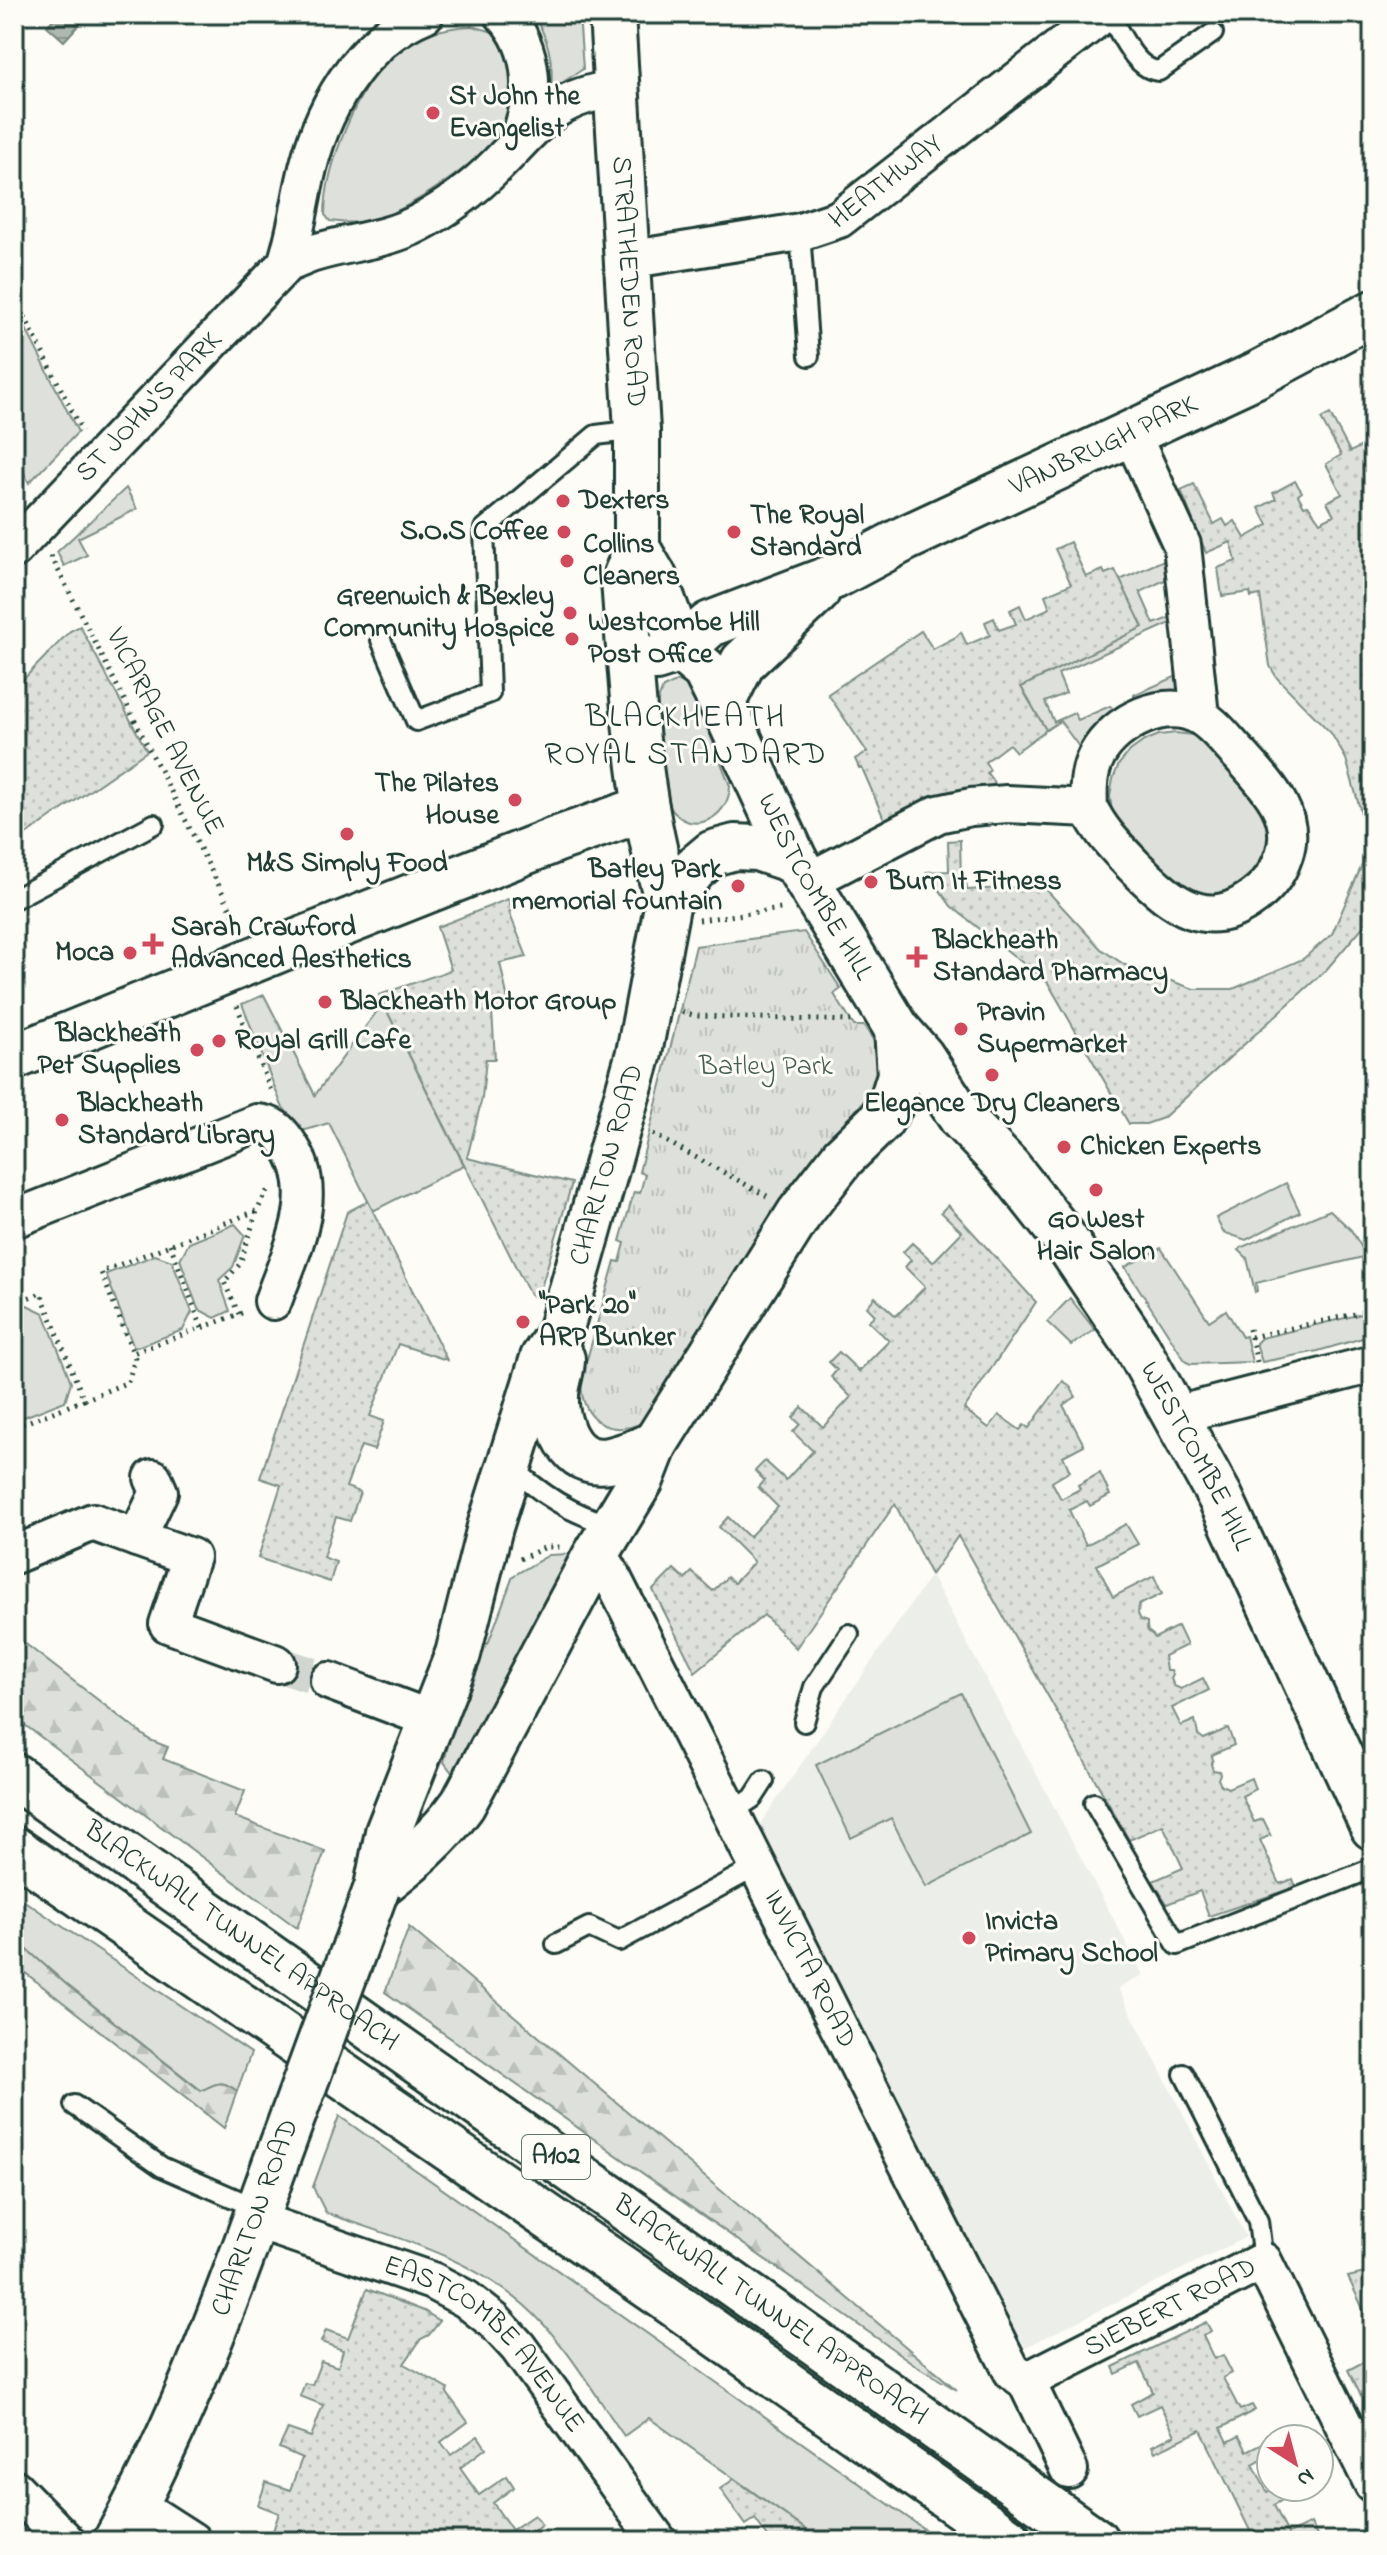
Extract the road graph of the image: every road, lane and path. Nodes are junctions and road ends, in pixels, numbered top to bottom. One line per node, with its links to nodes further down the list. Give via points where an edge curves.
1 (425, 14): 8 (street, ST JOHN'S PARK, via 376,44 339,92 314,150)
2 (503, 14): 7 (street, ST JOHN'S PARK, via 521,39 531,82)
3 (612, 14): 6 (main road, STRATHEDEN ROAD)
4 (1106, 14): 5 (lane, via 1150,71 1159,71); 9 (street, HEATHWAY, via 839,219)
5 (1213, 33)
6 (617, 89): 7 (street, ST JOHN'S PARK, via 567,102 530,128); 11 (main road, STRATHEDEN ROAD)
7 (516, 146): 10 (street, ST JOHN'S PARK, via 445,209 389,237)
8 (300, 213): 10 (street, via 325,237); 12 (street, ST JOHN'S PARK)
9 (800, 232): 11 (street, HEATHWAY); 15 (lane)
10 (349, 246): 12 (street, ST JOHN'S PARK)
11 (627, 260): 16 (main road, STRATHEDEN ROAD)
12 (286, 264): 22 (street, ST JOHN'S PARK)
13 (14, 295): 17 (path)
14 (1373, 313): 18 (main road, VANBRUGH PARK)
15 (809, 356)
16 (637, 430): 21 (main road, STRATHEDEN ROAD); 24 (lane, via 596,435 484,529 490,693 416,721)
17 (84, 435)
18 (1132, 435): 23 (main road, VANBRUGH PARK); 28 (street, via 1182,545)
19 (14, 481): 20 (path)
20 (23, 499)
21 (637, 548): 25 (main road, STRATHEDEN ROAD, via 654,577); 26 (main road, STRATHEDEN ROAD, via 624,580)
22 (32, 551): 35 (path, VICARAGE AVENUE)
23 (833, 577): 25 (main road, VANBRUGH PARK, via 710,624); 27 (main road, VANBRUGH PARK, via 743,662)
24 (381, 640)
25 (681, 650): 26 (main road, VANBRUGH PARK); 27 (main road, WESTCOMBE HILL, via 705,670)
26 (631, 674): 29 (main road, STRATHEDEN ROAD)
27 (722, 704): 32 (main road, WESTCOMBE HILL)
28 (1200, 716): 30 (street, via 1176,710 1149,713 1112,734 1088,780); 30 (street, via 1275,794 1285,819 1287,845 1279,871 1263,891 1239,907 1212,914 1185,909 1164,896 1111,842)
29 (646, 808): 34 (main road); 39 (main road)
30 (1089, 808): 32 (street, via 1007,804 938,814)
31 (154, 824): 33 (lane)
32 (797, 884): 34 (path); 34 (main road, CHARLTON ROAD, via 757,848 735,847 713,853 695,868); 38 (main road, WESTCOMBE HILL)
33 (14, 899)
34 (681, 910): 53 (main road, CHARLTON ROAD)
35 (242, 931)
36 (236, 1001): 42 (path, via 276,1104)
37 (673, 1009): 38 (path, via 697,1016)
38 (880, 1022): 40 (main road, WESTCOMBE HILL, via 929,1066); 41 (main road, via 900,1075)
39 (14, 1057)
40 (962, 1119): 41 (main road, WESTCOMBE HILL, via 922,1105); 59 (main road, WESTCOMBE HILL, via 1061,1234)
41 (881, 1120): 44 (main road, via 843,1157)
42 (269, 1124): 45 (street, via 257,1123); 47 (street, via 297,1157 305,1187 300,1226)
43 (643, 1129): 44 (path)
44 (799, 1214): 61 (main road)
45 (14, 1219)
46 (170, 1244): 50 (path, via 257,1211 240,1264 224,1282); 51 (path); 55 (path, via 101,1272)
47 (273, 1301): 50 (path)
48 (14, 1303): 58 (path, via 41,1293)
49 (1373, 1310): 54 (path)
50 (239, 1314): 51 (path)
51 (202, 1328): 55 (path)
52 (1249, 1329): 54 (path)
53 (560, 1332): 61 (main road, via 556,1408 568,1443 584,1458 603,1461); 62 (main road, CHARLTON ROAD, via 543,1358)
54 (1251, 1337): 56 (path)
55 (133, 1353): 58 (path, via 128,1382)
56 (1257, 1362)
57 (1373, 1364): 59 (street)
58 (84, 1400): 60 (path)
59 (1178, 1418): 79 (main road, WESTCOMBE HILL, via 1253,1564)
60 (14, 1427)
61 (655, 1444): 65 (main road, via 641,1480)
62 (502, 1457): 65 (lane, via 537,1490 584,1516); 71 (main road, CHARLTON ROAD, via 458,1654)
63 (153, 1478): 64 (street, via 159,1492)
64 (137, 1538): 66 (street, via 93,1522); 69 (street, via 191,1557 168,1624)
65 (604, 1541): 67 (path, via 546,1547); 77 (main road); 78 (street, INVICTA ROAD, via 607,1567)
66 (14, 1555)
67 (511, 1566)
68 (849, 1634): 72 (lane, via 814,1687)
69 (277, 1664)
70 (329, 1681): 71 (street)
71 (433, 1720): 73 (main road, CHARLTON ROAD)
72 (804, 1722)
73 (414, 1768): 77 (main road, via 434,1793); 83 (main road, CHARLTON ROAD, via 388,1832)
74 (14, 1776): 98 (main road, BLACKWALL TUNNEL APPROACH / A102)
75 (764, 1781): 78 (lane, via 753,1798)
76 (1094, 1803): 82 (lane, via 1177,1945)
77 (463, 1804): 83 (main road, via 425,1850)
78 (732, 1812): 81 (street, INVICTA ROAD)
79 (1373, 1827)
80 (14, 1849): 97 (main road, BLACKWALL TUNNEL APPROACH / A102)
81 (758, 1866): 84 (lane, via 619,1941 589,1927); 89 (street, INVICTA ROAD, via 1012,2371)
82 (1373, 1868)
83 (377, 1887): 87 (main road, CHARLTON ROAD, bridge)
84 (556, 1944)
85 (1184, 2074): 88 (lane, via 1258,2221)
86 (74, 2105): 87 (lane, via 162,2167)
87 (257, 2215): 93 (main road, CHARLTON ROAD, via 219,2321); 96 (street, EASTCOMBE AVENUE, via 432,2281 494,2321)
88 (1263, 2261): 89 (street, SIEBERT ROAD); 91 (street, SIEBERT ROAD)
89 (1026, 2381): 90 (street, INVICTA ROAD)
90 (1069, 2470)
91 (1373, 2484)
92 (14, 2488): 94 (street)
93 (126, 2523): 95 (street)
94 (66, 2541)
95 (192, 2541)
96 (658, 2541)
97 (1010, 2541)
98 (1096, 2541)

